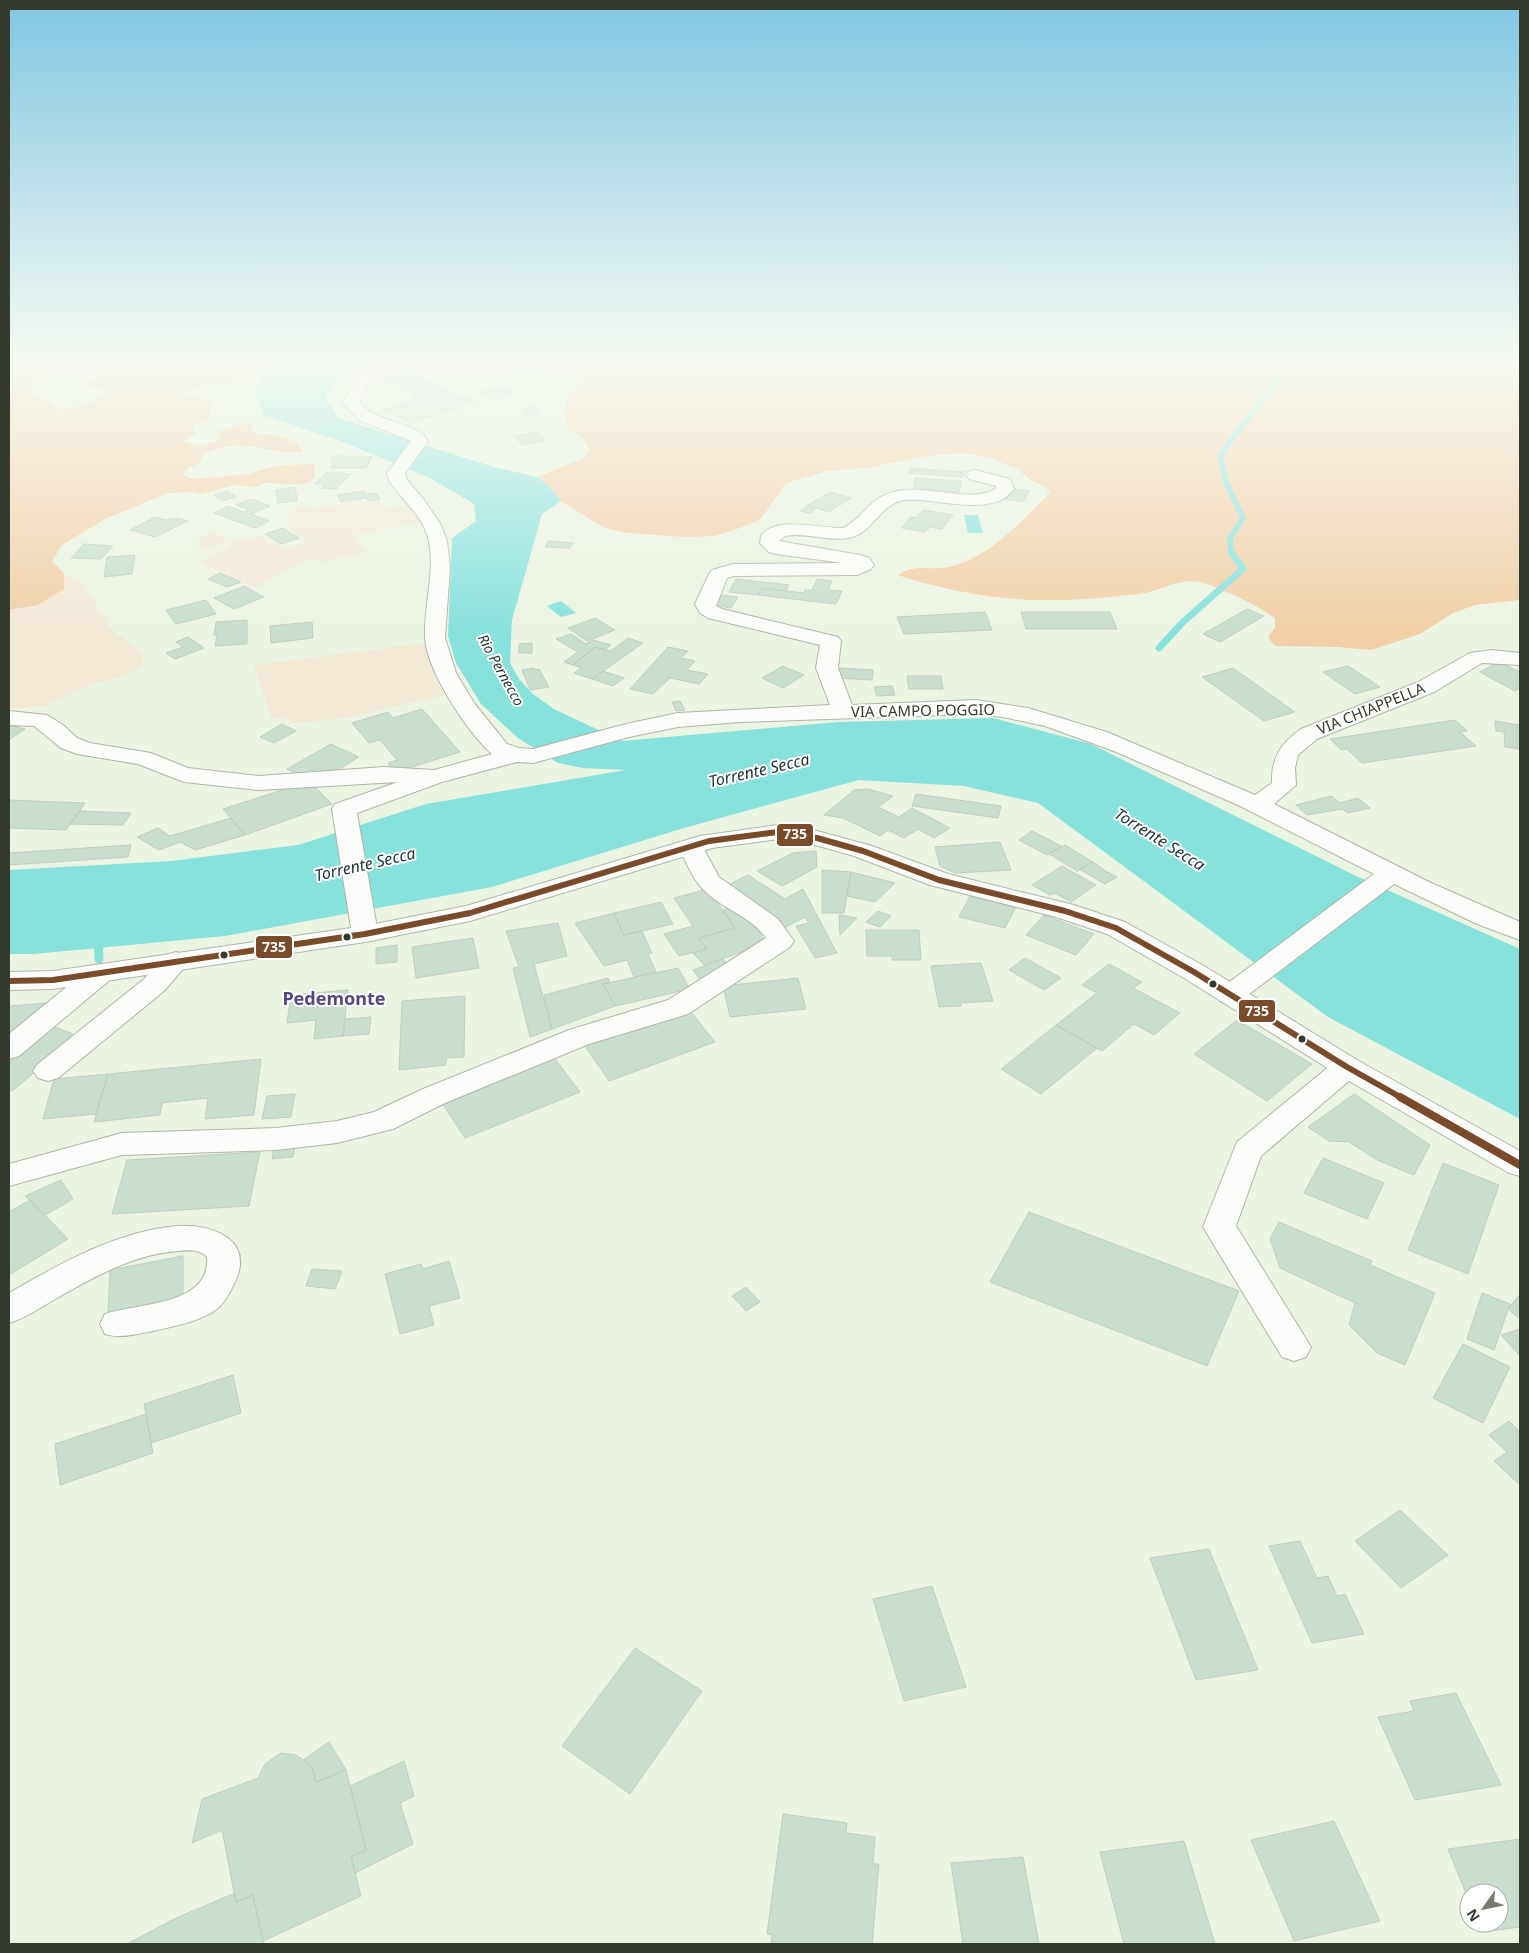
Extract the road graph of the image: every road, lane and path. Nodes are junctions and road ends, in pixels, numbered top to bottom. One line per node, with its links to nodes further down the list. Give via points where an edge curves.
1 (414, 450): 6 (street, via 396,473 398,481 432,525 438,541 440,567 435,638 444,673 465,706 499,748)
2 (975, 475): 4 (street, via 1004,483 1005,488 1000,495 988,500 909,494 892,497 846,533 792,528 770,536 769,543 776,548 853,559 864,566 857,569 733,570 719,574 705,604 715,614 831,641 827,668)
3 (1520, 659): 8 (street, VIA CHIAPPELLA, via 1477,657 1426,687 1309,734 1296,743 1282,764 1284,785)
4 (844, 712): 6 (street, VIA CAMPO POGGIO, via 686,719); 8 (street, VIA CAMPO POGGIO, via 976,707 1056,720)
5 (9, 718): 7 (street, via 39,720 69,743 84,749 143,758 184,775 259,783 384,774)
6 (525, 755): 7 (street, VIA CAMPO POGGIO)
7 (434, 777): 11 (street, via 344,809)
8 (1257, 805): 10 (street, VIA CAMPO POGGIO)
9 (691, 847): 11 (street, via 470,913); 16 (street, via 770,833 817,838 863,851 939,880 1065,911 1116,928); 21 (street, via 710,881 767,924 781,941 678,1007 579,1037 434,1096 382,1121 337,1132 276,1139 122,1144)
10 (1387, 877): 12 (street, VIA CAMPO POGGIO); 16 (street)
11 (364, 930): 13 (street)
12 (1520, 932)
13 (176, 961): 14 (street); 19 (street, via 154,985)
14 (102, 973): 15 (street, via 53,980); 17 (street)
15 (9, 981)
16 (1230, 995): 18 (street)
17 (9, 1049)
18 (1347, 1067): 20 (street); 24 (street, via 1248,1150 1219,1227)
19 (48, 1071)
20 (1520, 1165)
21 (9, 1175)
22 (9, 1309): 23 (street, via 93,1265 138,1246 173,1239 197,1239 213,1243 222,1252 224,1267 220,1282 205,1299 185,1308)
23 (118, 1324)
24 (1294, 1347)

